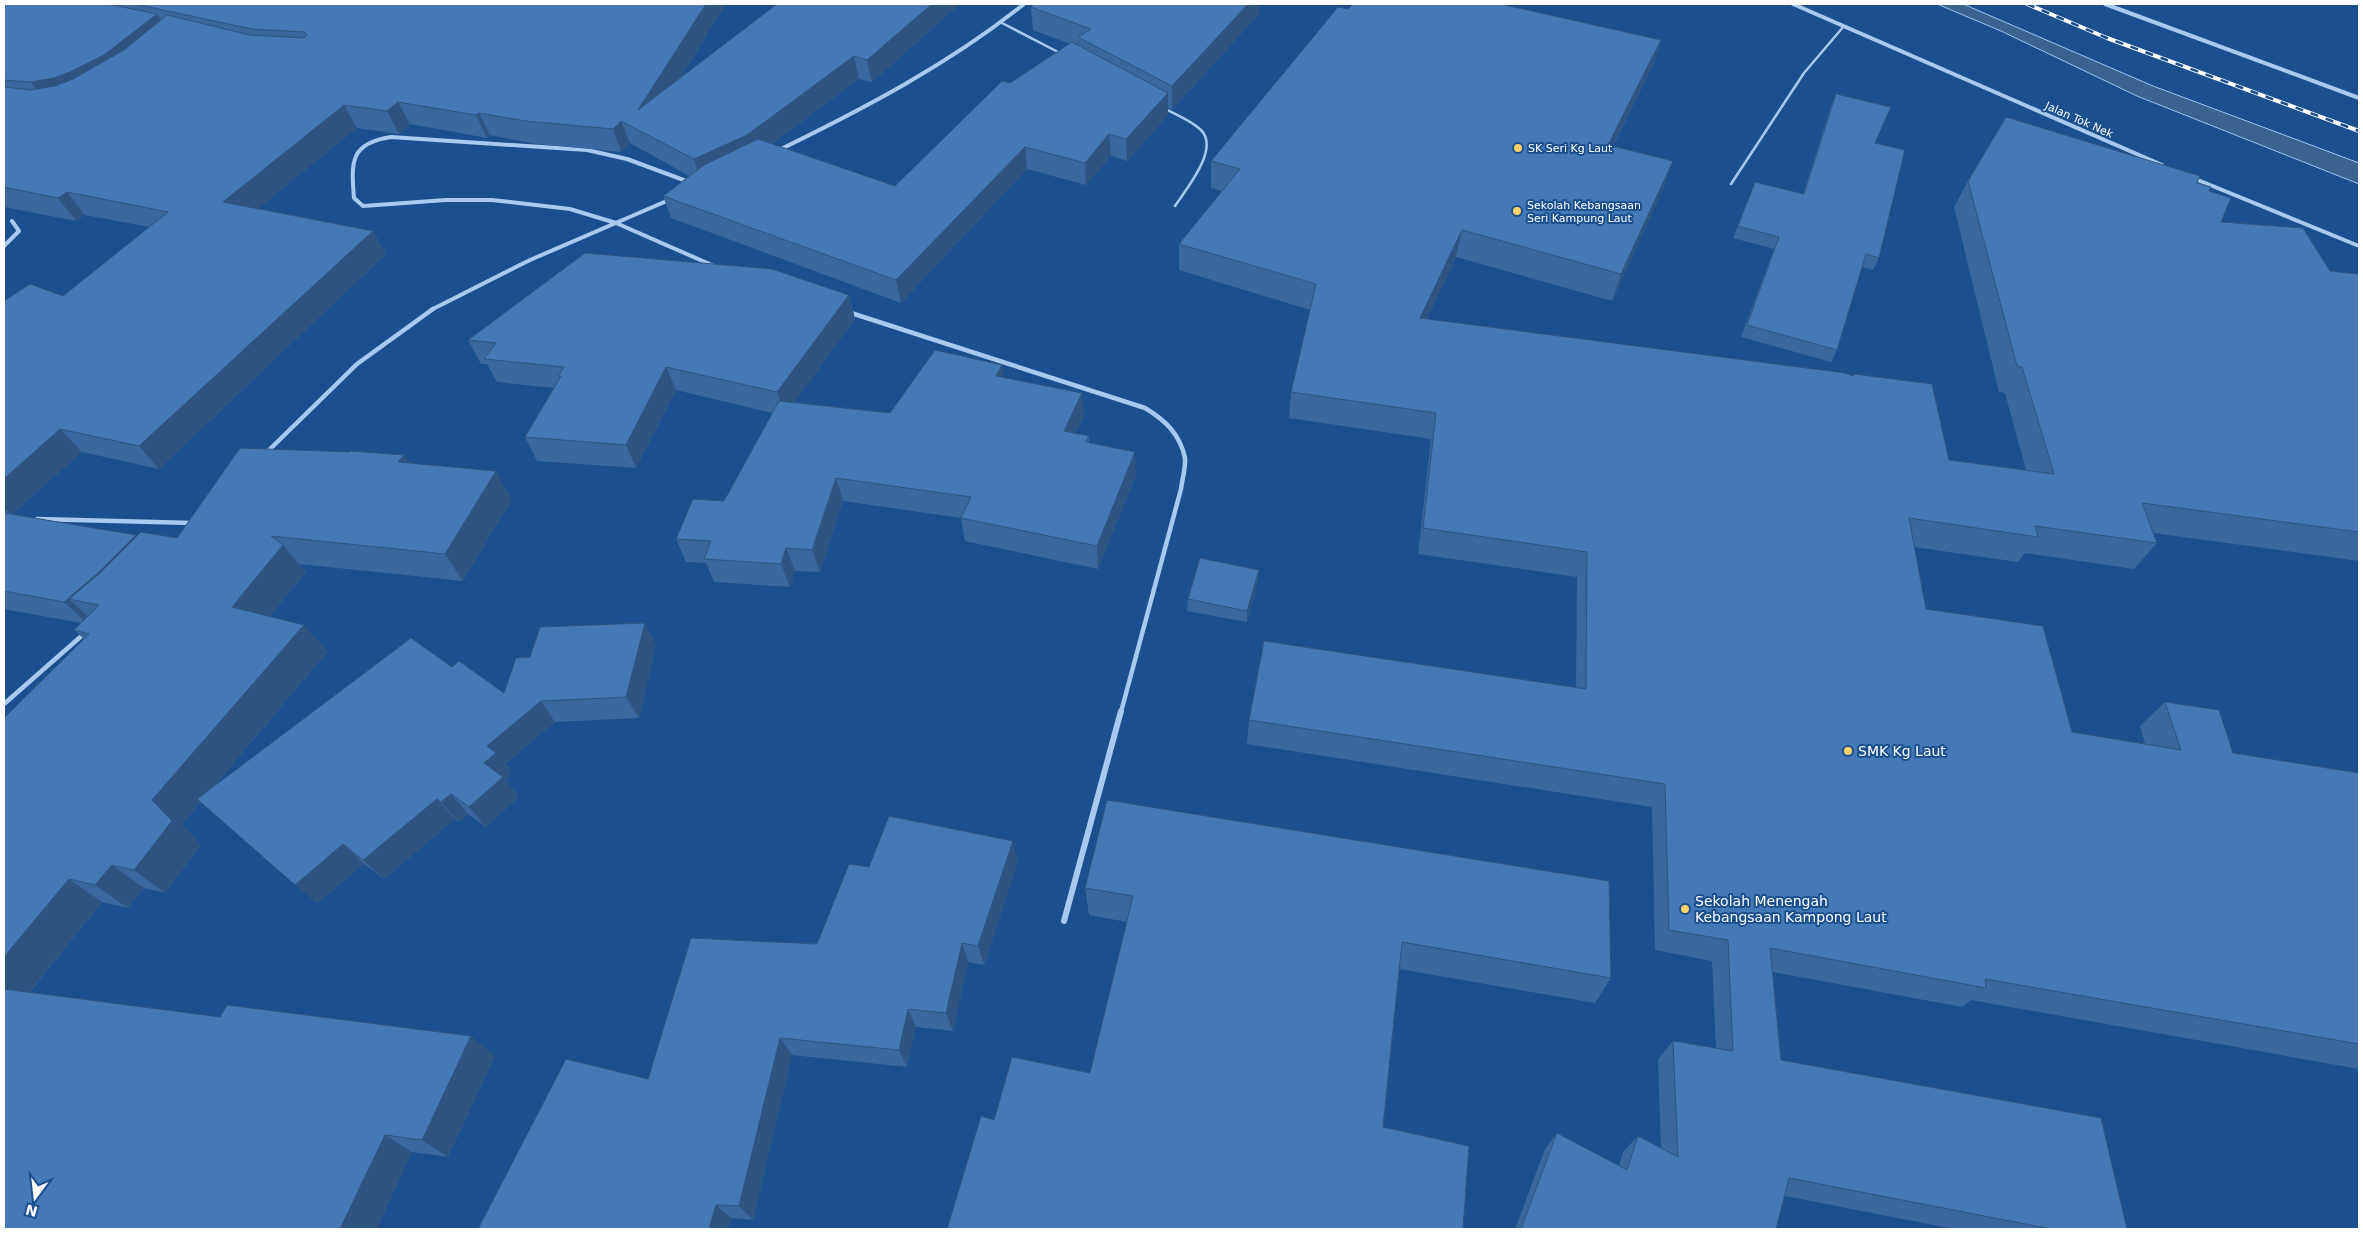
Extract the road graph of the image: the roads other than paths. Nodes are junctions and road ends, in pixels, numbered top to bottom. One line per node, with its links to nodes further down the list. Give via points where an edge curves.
1 (1024, 4): 4 (street)
2 (1793, 4): 5 (street, Jalan Tok Nek)
3 (2105, 4): 7 (street)
4 (1002, 22): 6 (lane); 9 (street, via 945,61 886,95)
5 (1844, 26): 10 (street, Jalan Tok Nek); 13 (lane, via 1804,73)
6 (1063, 55)
7 (2359, 98)
8 (1159, 105): 15 (lane, via 1195,126 1206,135 1209,145 1206,156)
9 (769, 154)
10 (2166, 166)
11 (2184, 174): 19 (street)
12 (691, 183): 17 (street, via 637,160 587,150 391,137 372,140 357,150 353,157 354,198 363,206 492,200 570,209)
13 (1731, 184)
14 (675, 197): 17 (street)
15 (1175, 206)
16 (12, 222): 18 (street, via 19,231)
17 (616, 223): 20 (street); 22 (street, via 530,260 438,306 357,364)
18 (4, 246)
19 (2359, 246)
20 (724, 269)
21 (844, 311): 27 (street, via 1145,408 1164,419 1185,459 1181,489)
22 (264, 455)
23 (32, 519): 24 (street, via 196,523)
24 (189, 529)
25 (88, 630): 26 (street)
26 (4, 704)
27 (1064, 921)

